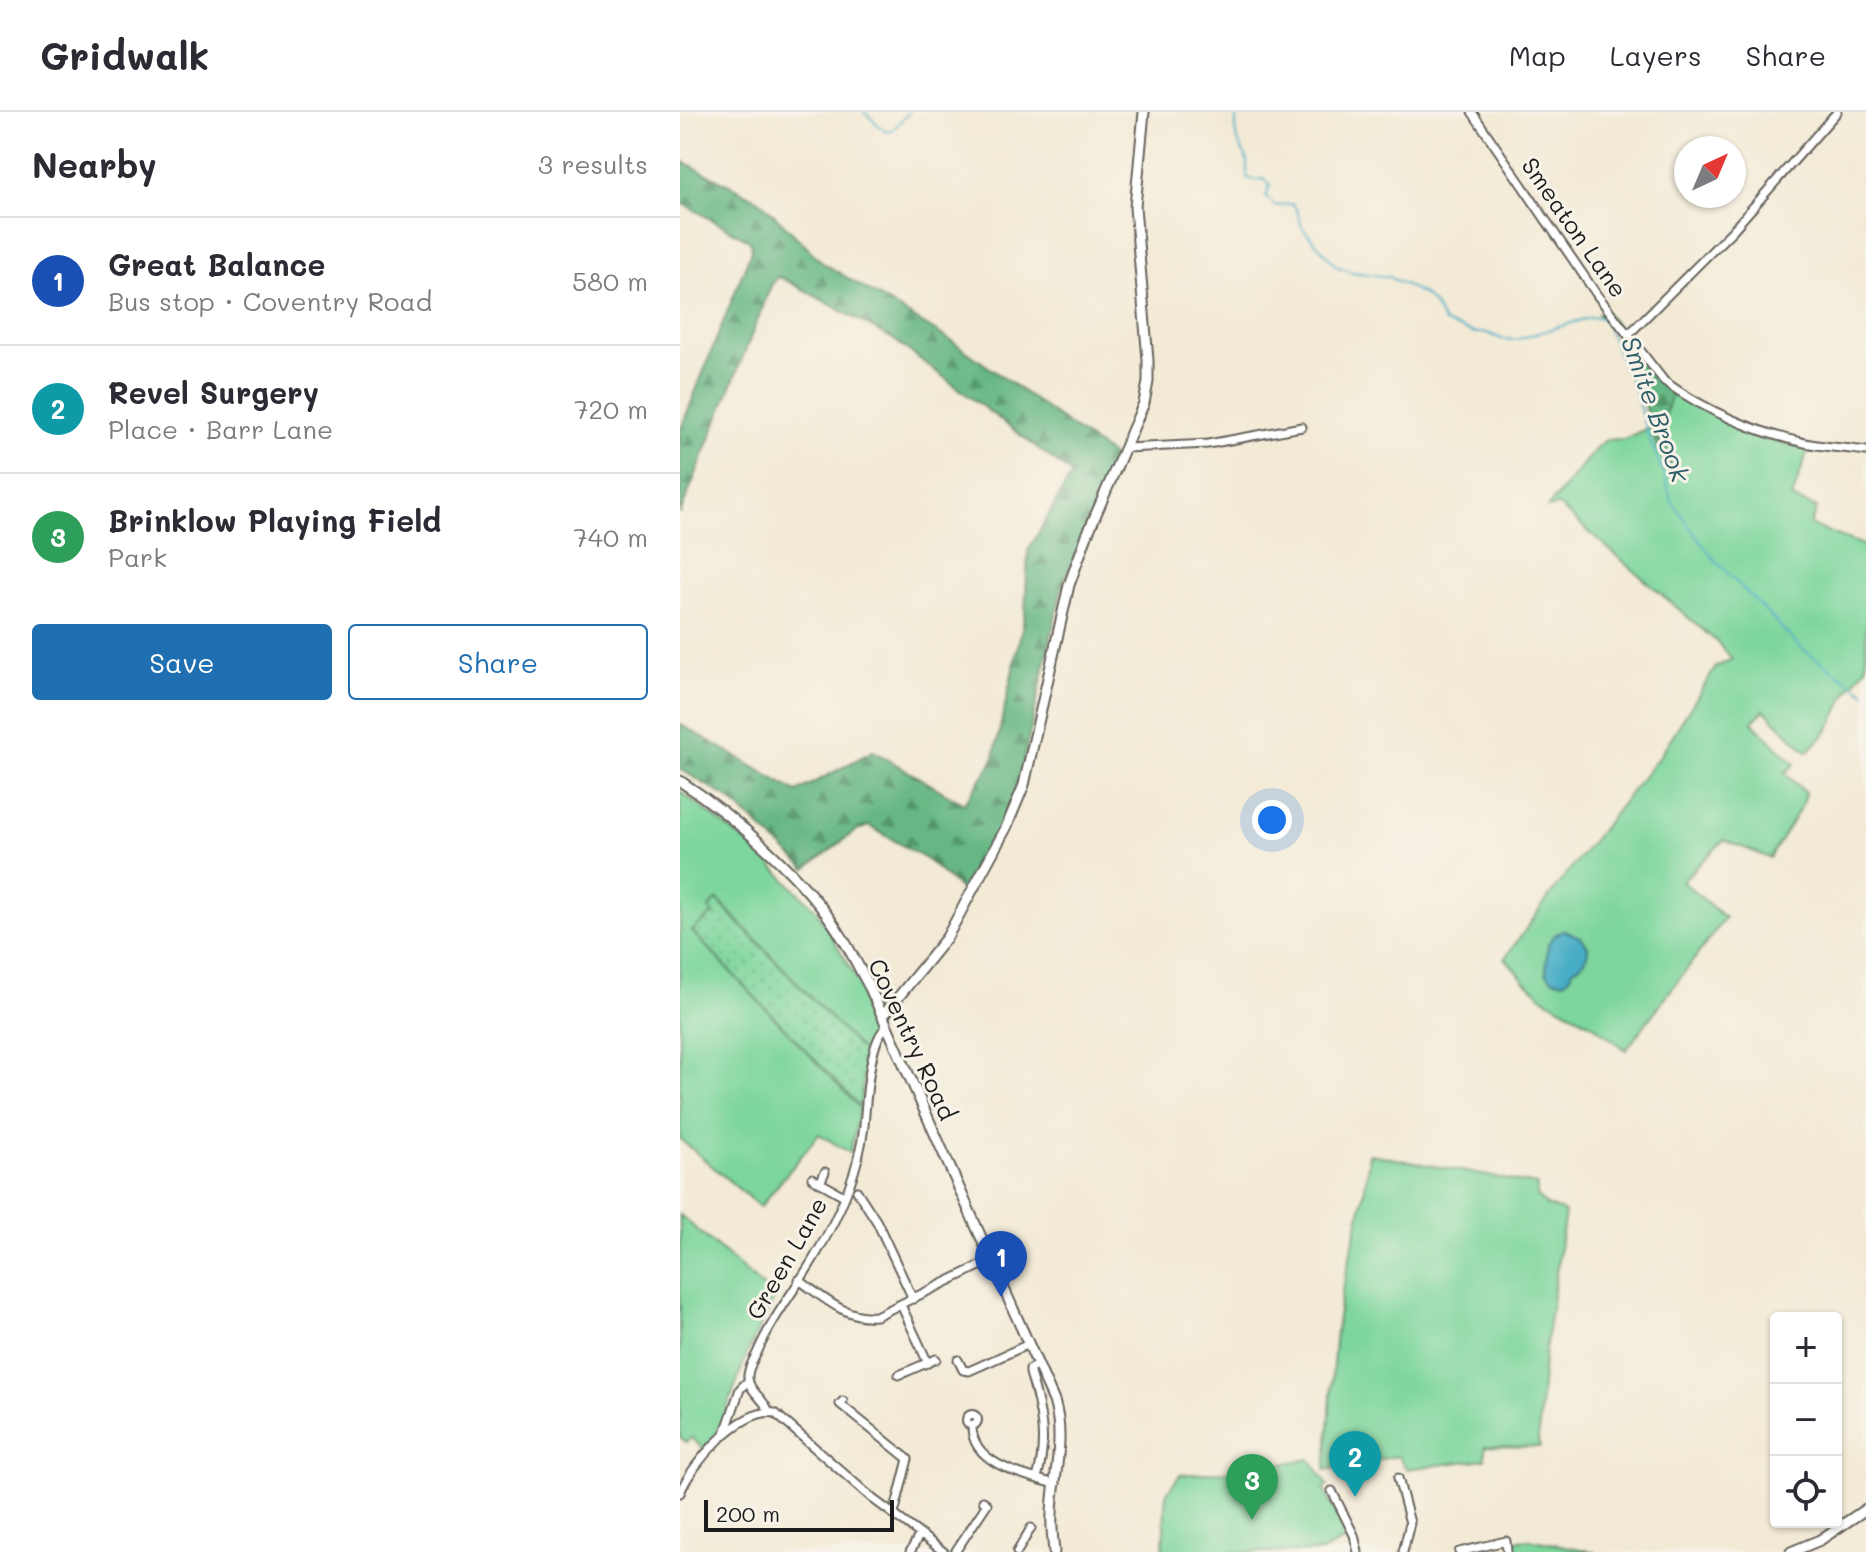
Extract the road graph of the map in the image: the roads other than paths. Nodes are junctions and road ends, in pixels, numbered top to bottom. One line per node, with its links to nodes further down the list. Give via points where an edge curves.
1 (1144, 112): 6 (main road, via 1135,207 1148,382)
2 (1472, 112): 4 (street, Smeaton Lane)
3 (1837, 112): 4 (street, via 1732,231)
4 (1628, 335): 7 (street, Smeaton Lane, via 1664,381 1722,414 1805,443)
5 (1302, 427): 6 (street, via 1208,444)
6 (1126, 448): 9 (main road, via 1069,585 1024,785 1006,828 947,937)
7 (1866, 451)
8 (680, 781): 9 (main road, Coventry Road, via 745,830 822,908)
9 (883, 1016): 10 (main road, Coventry Road)
10 (887, 1027): 13 (street, Green Lane, via 879,1034 872,1059 861,1154); 14 (main road, Coventry Road)
11 (825, 1172): 13 (street, via 816,1180)
12 (857, 1191): 16 (street)
13 (844, 1196): 15 (street, Green Lane)
14 (990, 1261): 16 (street); 18 (main road, Coventry Road)
15 (799, 1280): 17 (street, via 855,1316 876,1316); 22 (street, Green Lane, via 767,1328)
16 (913, 1299): 17 (street)
17 (901, 1305): 21 (street, via 932,1361)
18 (1029, 1344): 19 (street, via 969,1371); 20 (main road, Coventry Road)
19 (958, 1360)
20 (1038, 1365): 27 (street, Coventry Road, via 1030,1369 1043,1418); 29 (main road, Coventry Road, via 1059,1425)
21 (899, 1375)
22 (748, 1381): 24 (street); 26 (street, Green Lane, via 740,1389)
23 (843, 1401): 34 (street, via 840,1404 908,1459)
24 (769, 1412): 26 (street, via 746,1418); 34 (street)
25 (972, 1426): 27 (street, via 974,1441 983,1452 1008,1469)
26 (724, 1436): 31 (street, via 698,1462)
27 (1037, 1478): 29 (street)
28 (1398, 1478): 44 (street, via 1410,1523)
29 (1056, 1484): 42 (main road, Coventry Road)
30 (1332, 1491): 43 (street)
31 (680, 1493)
32 (983, 1501): 40 (street, via 987,1504)
33 (1866, 1509): 47 (main road, via 1820,1540)
34 (894, 1514): 36 (street)
35 (1031, 1528): 41 (street)
36 (920, 1534): 38 (street); 39 (street)
37 (1476, 1550): 45 (street); 46 (street, via 1506,1541)
38 (910, 1552)
39 (944, 1552)
40 (955, 1552)
41 (1017, 1552)
42 (1054, 1552)
43 (1358, 1552)
44 (1403, 1552)
45 (1459, 1552)
46 (1507, 1552)
47 (1791, 1552)

